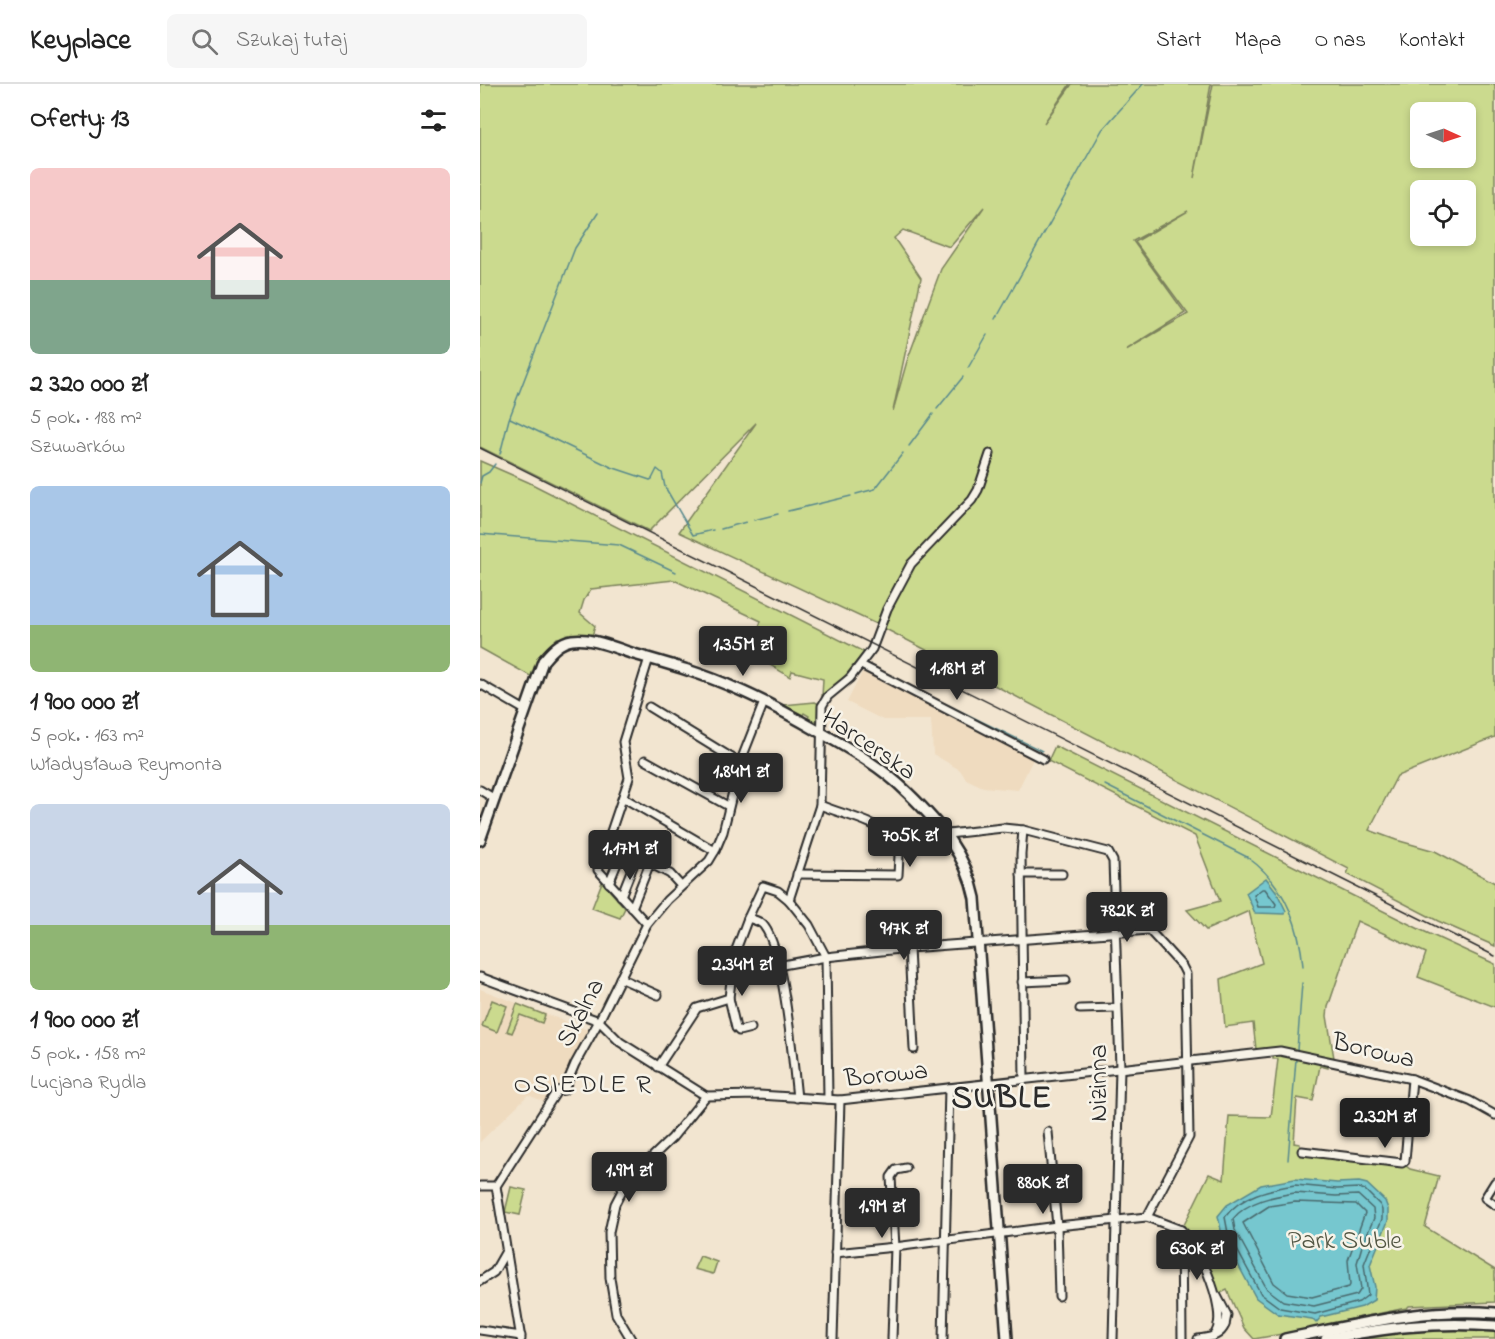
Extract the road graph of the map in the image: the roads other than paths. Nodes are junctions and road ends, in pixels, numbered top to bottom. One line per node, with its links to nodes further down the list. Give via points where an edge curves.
1 (990, 454): 3 (street, via 972,500 911,564 887,609 874,646)
2 (650, 658): 5 (street, Harcerska); 7 (street, Harcerska, via 584,640 567,641 543,661); 13 (street, via 625,733 623,750 629,778)
3 (861, 664): 8 (street, via 824,700); 9 (street)
4 (480, 684): 7 (street)
5 (764, 702): 8 (street, Harcerska); 11 (street, Skalna)
6 (649, 707): 11 (street)
7 (525, 711): 14 (street)
8 (821, 733): 15 (street); 18 (street, Harcerska, via 864,758 906,791)
9 (1043, 759)
10 (645, 760): 16 (street)
11 (740, 763): 16 (street, Skalna)
12 (480, 790): 14 (street)
13 (624, 798): 20 (street); 26 (street, via 598,870)
14 (495, 799): 19 (street)
15 (820, 805): 23 (street); 23 (street, via 864,819 895,838 898,875)
16 (728, 806): 20 (street, Skalna)
17 (1023, 830): 18 (street, Nizinna, via 1003,828); 24 (street); 33 (street, Nizinna, via 1108,852 1114,865)
18 (948, 834): 35 (street, Harcerska, via 972,883)
19 (480, 840)
20 (715, 851): 27 (street, Skalna)
21 (637, 856): 22 (street); 26 (street, via 622,848); 28 (street)
22 (650, 863): 27 (street); 30 (street)
23 (797, 874): 29 (street)
24 (1021, 874): 25 (street); 34 (street)
25 (1062, 874)
26 (609, 883): 28 (street)
27 (683, 885): 32 (street, Skalna)
28 (621, 896): 30 (street)
29 (789, 900): 31 (street, via 764,886); 37 (street, via 814,931)
30 (632, 908): 32 (street)
31 (748, 918): 38 (street, via 763,923); 45 (street, via 734,955)
32 (646, 924): 41 (street, Skalna)
33 (1114, 932): 34 (street); 46 (street, Nizinna); 51 (street, via 1149,930 1182,966 1186,974)
34 (1022, 939): 35 (street); 43 (street)
35 (979, 942): 36 (street); 56 (street, Harcerska)
36 (909, 948): 37 (street); 50 (street)
37 (826, 957): 38 (street); 60 (street)
38 (779, 966): 39 (street); 59 (street)
39 (745, 972)
40 (480, 977): 48 (street)
41 (620, 978): 44 (street); 48 (street, Skalna)
42 (1066, 980): 43 (street)
43 (1022, 982): 54 (street)
44 (658, 995)
45 (729, 998): 49 (street, via 736,1028); 52 (street, via 697,1008)
46 (1117, 1008): 47 (street, Nizinna); 53 (street, Nizinna)
47 (1080, 1009)
48 (599, 1021): 52 (street, via 620,1042); 68 (street, Skalna, via 564,1090 557,1091)
49 (751, 1028)
50 (914, 1049)
51 (1187, 1061): 53 (street, Borowa); 55 (street, Borowa, via 1280,1051); 70 (street, via 1189,1137)
52 (658, 1067): 58 (street)
53 (1120, 1068): 54 (street, Borowa); 71 (street, Nizinna)
54 (1024, 1078): 56 (street, Borowa)
55 (1412, 1079): 62 (street, Borowa, via 1462,1097); 64 (street, via 1402,1163)
56 (989, 1083): 57 (street, Borowa); 74 (street, Harcerska)
57 (950, 1088): 61 (street, Borowa); 75 (street)
58 (706, 1096): 59 (street, Borowa); 85 (street, via 672,1138 627,1181 615,1204 609,1239 610,1278 616,1314)
59 (797, 1098): 60 (street, Borowa)
60 (828, 1099): 61 (street, Borowa)
61 (840, 1100): 78 (street)
62 (1495, 1115)
63 (1048, 1132): 72 (street)
64 (1302, 1151)
65 (906, 1168): 76 (street, via 896,1170 891,1177)
66 (1495, 1182): 69 (street, via 1485,1198)
67 (482, 1184): 68 (street)
68 (496, 1186): 77 (street)
69 (1495, 1205)
70 (1147, 1217): 71 (street); 73 (street)
71 (1115, 1221): 72 (street); 90 (street, Nizinna)
72 (1057, 1226): 74 (street); 80 (street)
73 (1181, 1230): 91 (street); 92 (street, via 1193,1242 1217,1296 1221,1324 1213,1336)
74 (1000, 1234): 75 (street); 89 (street, Harcerska)
75 (945, 1241): 76 (street); 88 (street)
76 (895, 1247): 78 (street); 87 (street)
77 (506, 1251): 79 (street, via 494,1272); 84 (street)
78 (835, 1253): 86 (street)
79 (480, 1281)
80 (1059, 1296)
81 (1495, 1313): 93 (street, via 1402,1316)
82 (1495, 1326): 94 (street, via 1423,1324)
83 (480, 1329): 84 (street)
84 (521, 1337)
85 (631, 1339)
86 (833, 1339)
87 (892, 1339)
88 (943, 1339)
89 (1007, 1339)
90 (1113, 1339)
91 (1182, 1339)
92 (1198, 1339)
93 (1286, 1339)
94 (1326, 1339)

